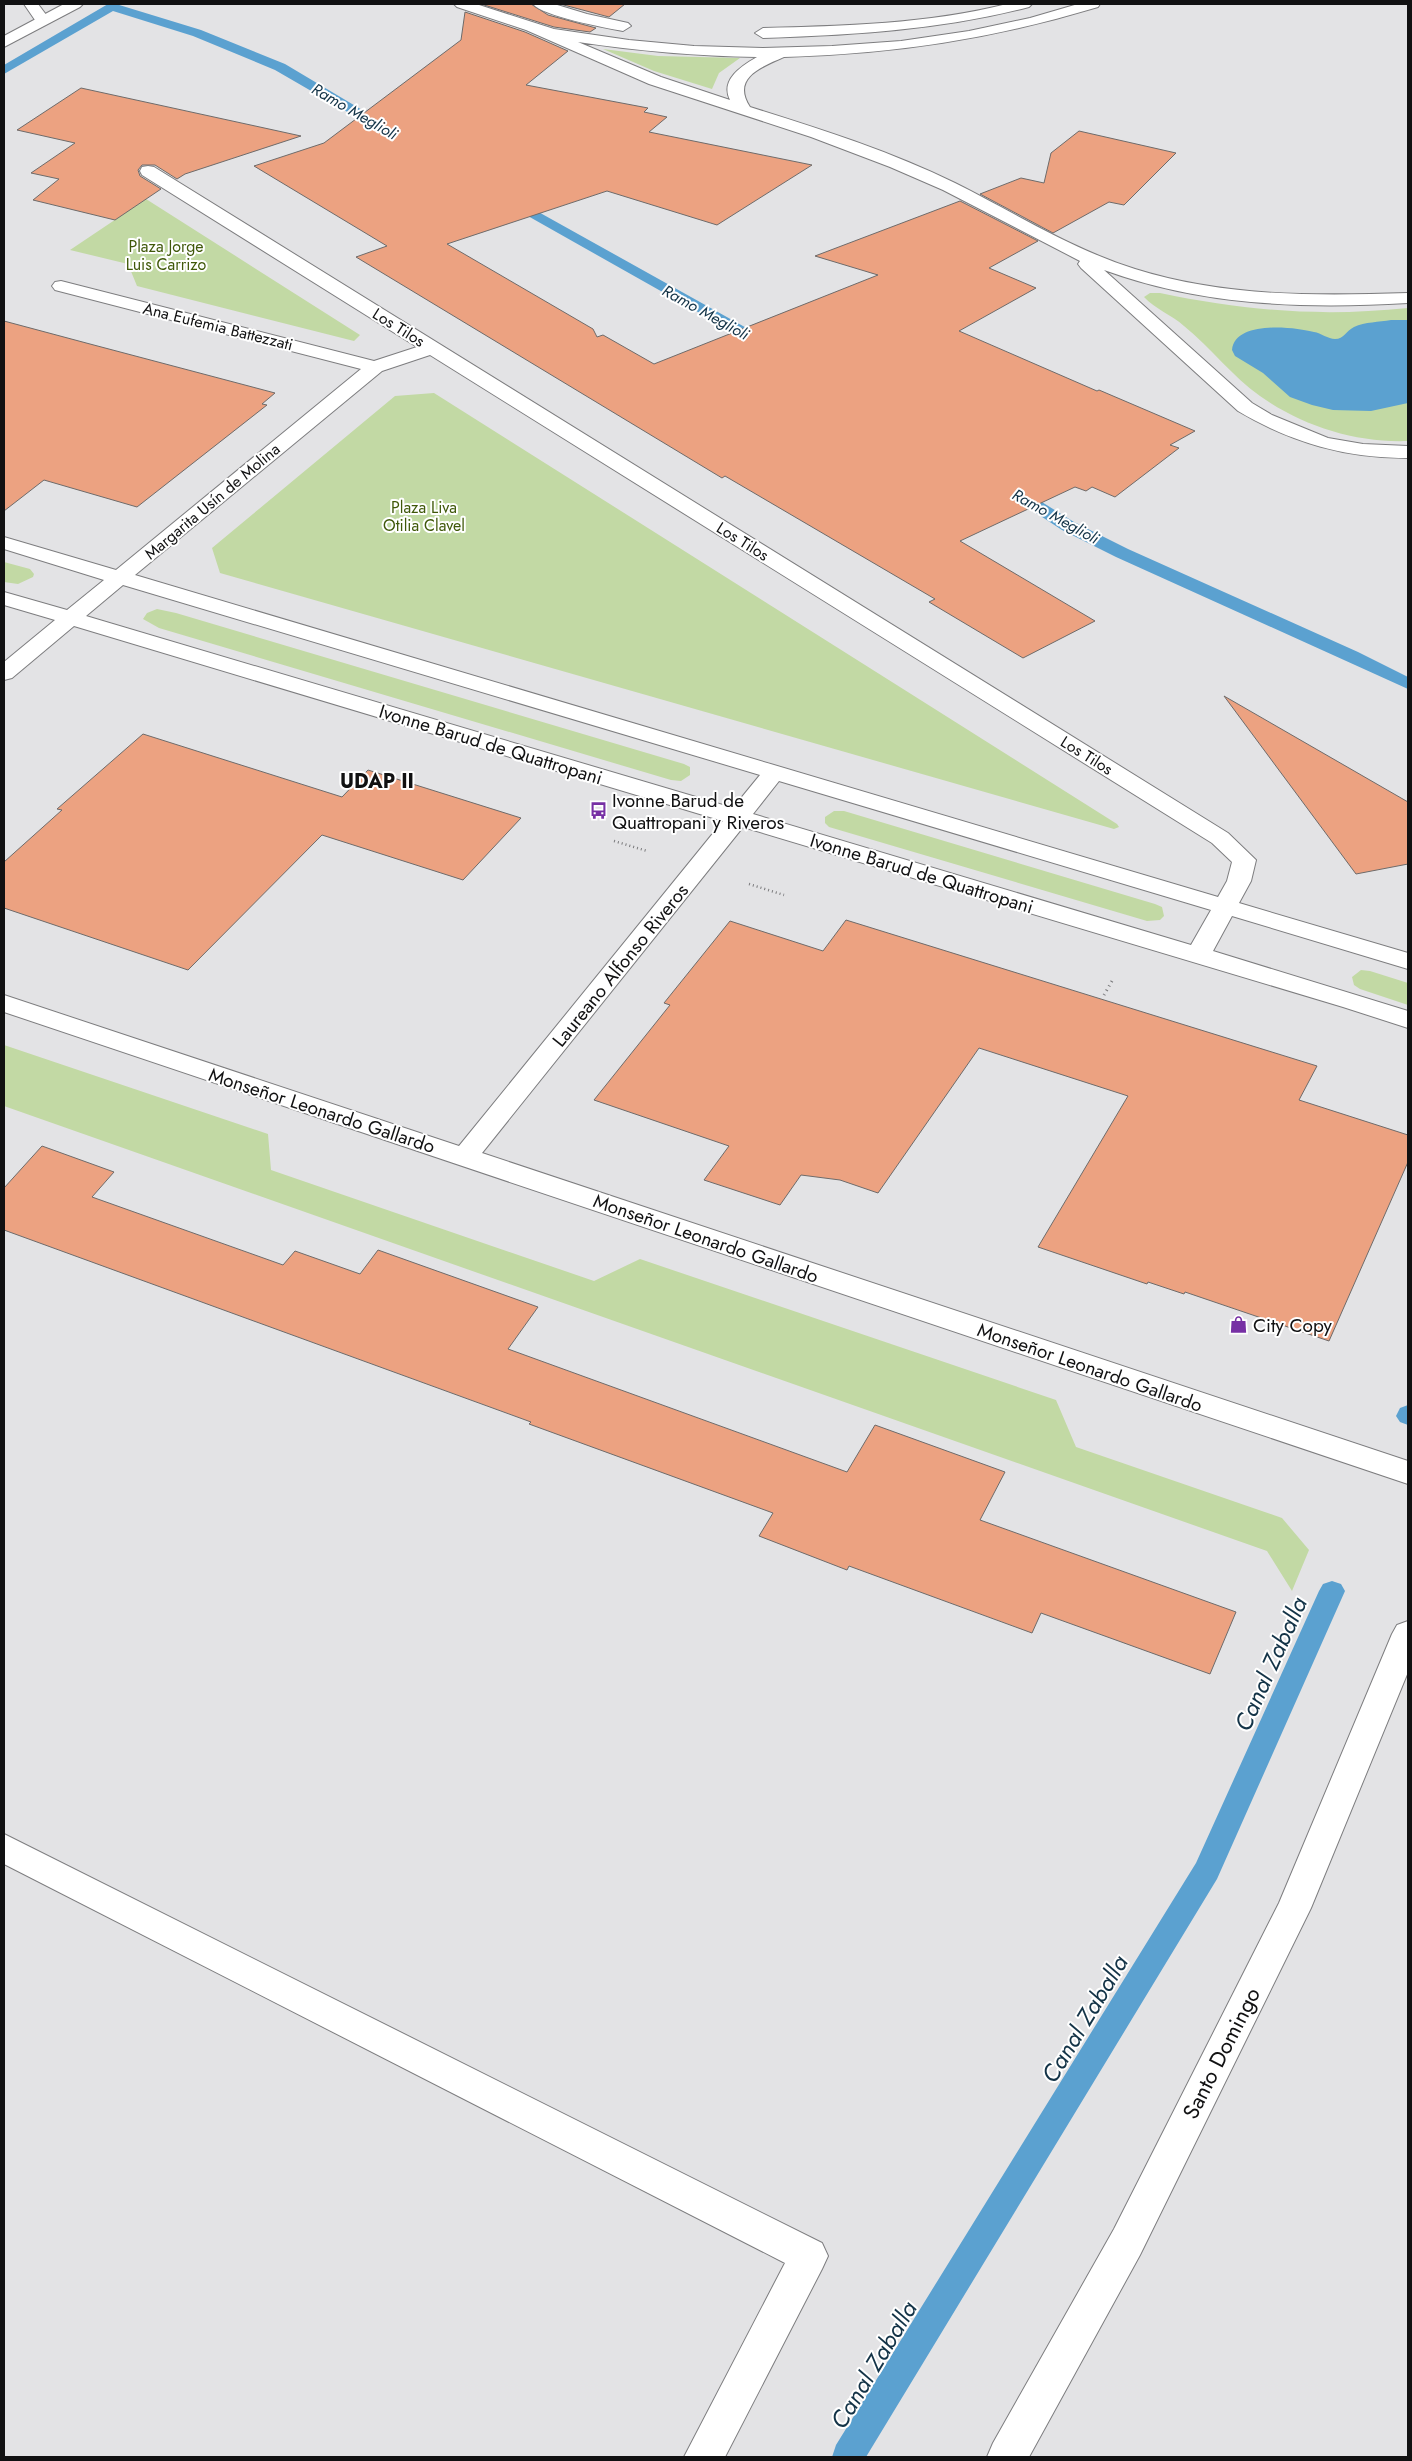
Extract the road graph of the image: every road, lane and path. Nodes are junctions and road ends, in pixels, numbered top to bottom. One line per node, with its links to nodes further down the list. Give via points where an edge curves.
1 (31, 4): 7 (street)
2 (75, 4): 7 (street)
3 (462, 4): 8 (street)
4 (542, 4): 9 (street, via 596,22)
5 (1024, 4): 10 (street, via 980,14 883,27)
6 (1093, 4): 12 (street, via 1041,20 941,40)
7 (42, 20): 11 (street)
8 (531, 27): 12 (street, via 612,43); 13 (street, via 672,87)
9 (641, 28)
10 (749, 33)
11 (4, 42)
12 (785, 52): 13 (street, via 766,58 742,75 733,89 734,99)
13 (743, 108): 15 (street, via 929,178)
14 (148, 171): 18 (street, Los Tilos)
15 (1059, 245): 17 (street, via 1130,274 1236,295 1363,301); 20 (street, via 1095,270 1245,407 1269,422 1338,448)
16 (61, 286): 19 (street, Ana Eufemia Battezzati)
17 (1408, 298)
18 (432, 348): 19 (street, Margarita Usín de Molina); 30 (street, Los Tilos, via 1220,838 1244,860 1239,881)
19 (375, 367): 22 (street, Margarita Usín de Molina)
20 (1408, 452)
21 (4, 543): 22 (street)
22 (120, 578): 24 (street, Margarita Usín de Molina); 26 (street)
23 (4, 598): 24 (street, Ivonne Barud de Quattropani)
24 (71, 618): 25 (street, Margarita Usín de Molina); 27 (street, Ivonne Barud de Quattropani)
25 (4, 673)
26 (774, 772): 27 (street, Laureano Alfonso Riveros); 30 (street)
27 (738, 818): 31 (street, Ivonne Barud de Quattropani); 35 (street, Laureano Alfonso Riveros)
28 (748, 884): 29 (path)
29 (784, 895)
30 (1226, 907): 31 (street, Los Tilos); 32 (street)
31 (1198, 955): 34 (street, Ivonne Barud de Quattropani)
32 (1408, 961)
33 (4, 1003): 35 (street, Monseñor Leonardo Gallardo)
34 (1408, 1020)
35 (465, 1157): 36 (street, Monseñor Leonardo Gallardo)
36 (1408, 1473)
37 (1408, 1634): 40 (street, Santo Domingo, via 1294,1908 1126,2242)
38 (4, 1848): 39 (street, via 809,2256)
39 (704, 2457)
40 (1007, 2457)

